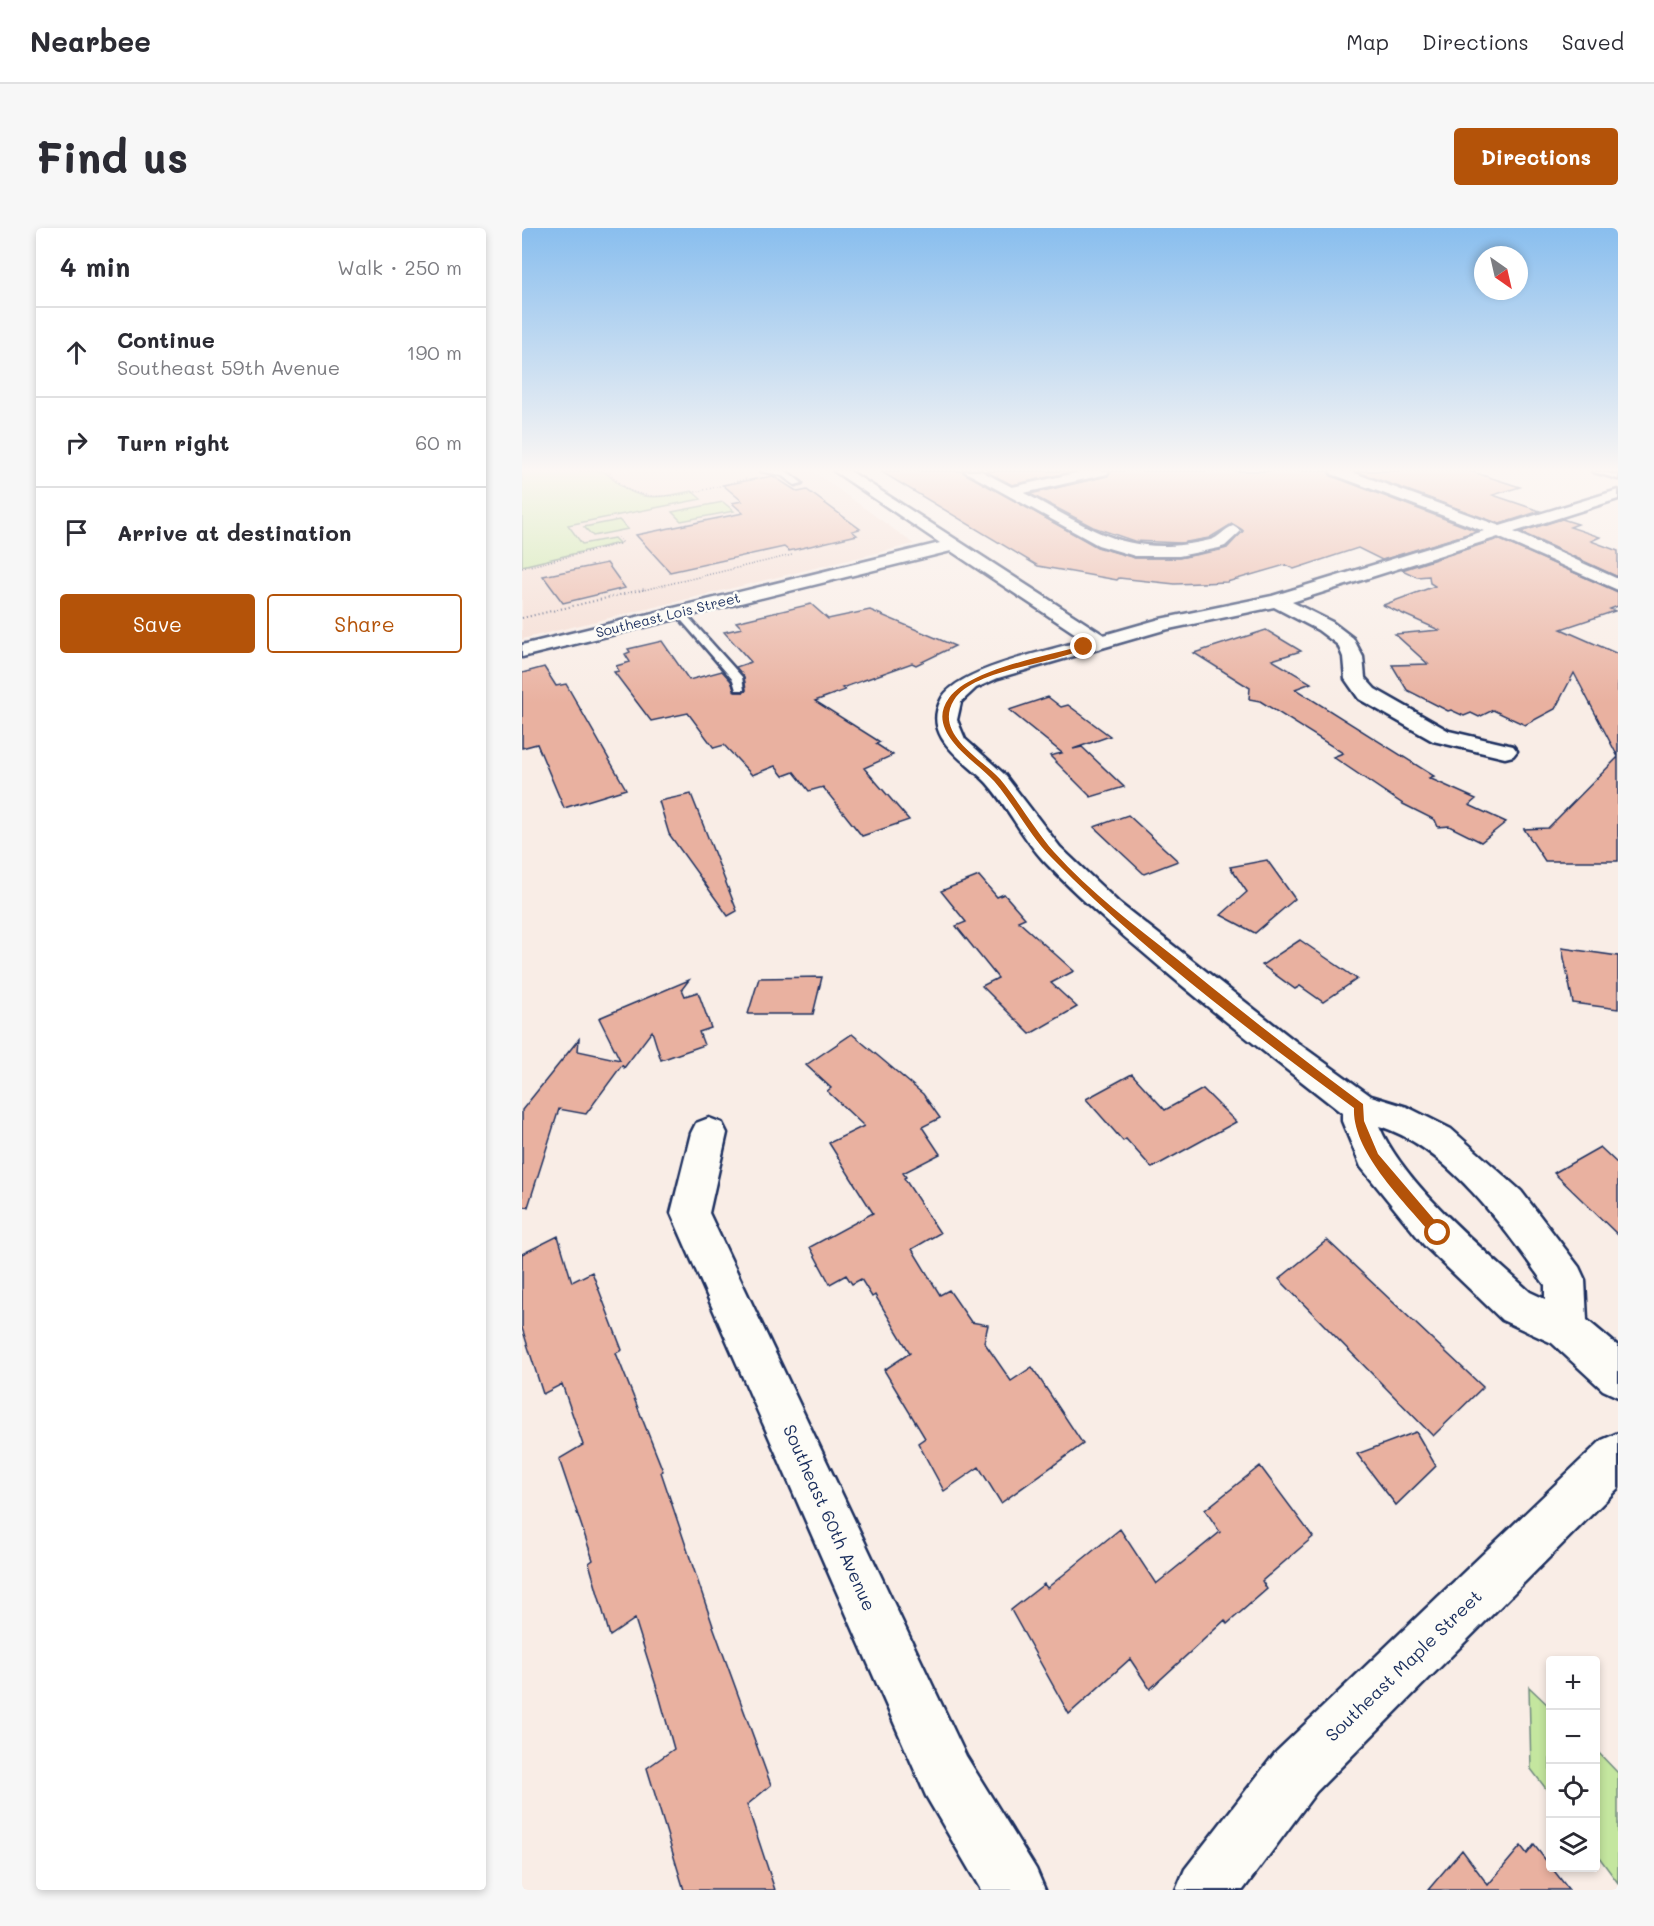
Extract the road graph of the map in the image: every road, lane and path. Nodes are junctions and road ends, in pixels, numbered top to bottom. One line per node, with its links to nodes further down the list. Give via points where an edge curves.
1 (601, 549): 9 (path)
2 (938, 549): 12 (street, Southeast Lois Street)
3 (958, 549): 14 (street)
4 (1127, 549): 5 (street)
5 (1191, 549)
6 (1446, 549): 11 (street)
7 (1540, 549): 10 (street, via 1572,567)
8 (792, 555): 13 (path)
9 (522, 568)
10 (1618, 585)
11 (1276, 601): 14 (street, via 1195,616); 17 (street, via 1325,626 1346,642 1353,657 1355,679 1367,694 1441,736)
12 (679, 612): 15 (street, Southeast Lois Street); 16 (lane, via 738,679)
13 (522, 618)
14 (1101, 642): 18 (street, via 969,684 951,700 946,720 955,742 996,779 1051,853 1109,910)
15 (522, 651)
16 (740, 688)
17 (1505, 751)
18 (1360, 1107): 20 (street, via 1359,1121 1374,1156 1438,1233 1516,1306); 20 (street, via 1395,1117 1438,1139 1508,1203 1565,1280)
19 (709, 1133): 23 (street, Southeast 60th Avenue, via 690,1213 946,1776)
20 (1567, 1329): 21 (street)
21 (1618, 1375)
22 (1618, 1456): 24 (street, Southeast Maple Street, via 1296,1772)
23 (1015, 1890)
24 (1206, 1890)

